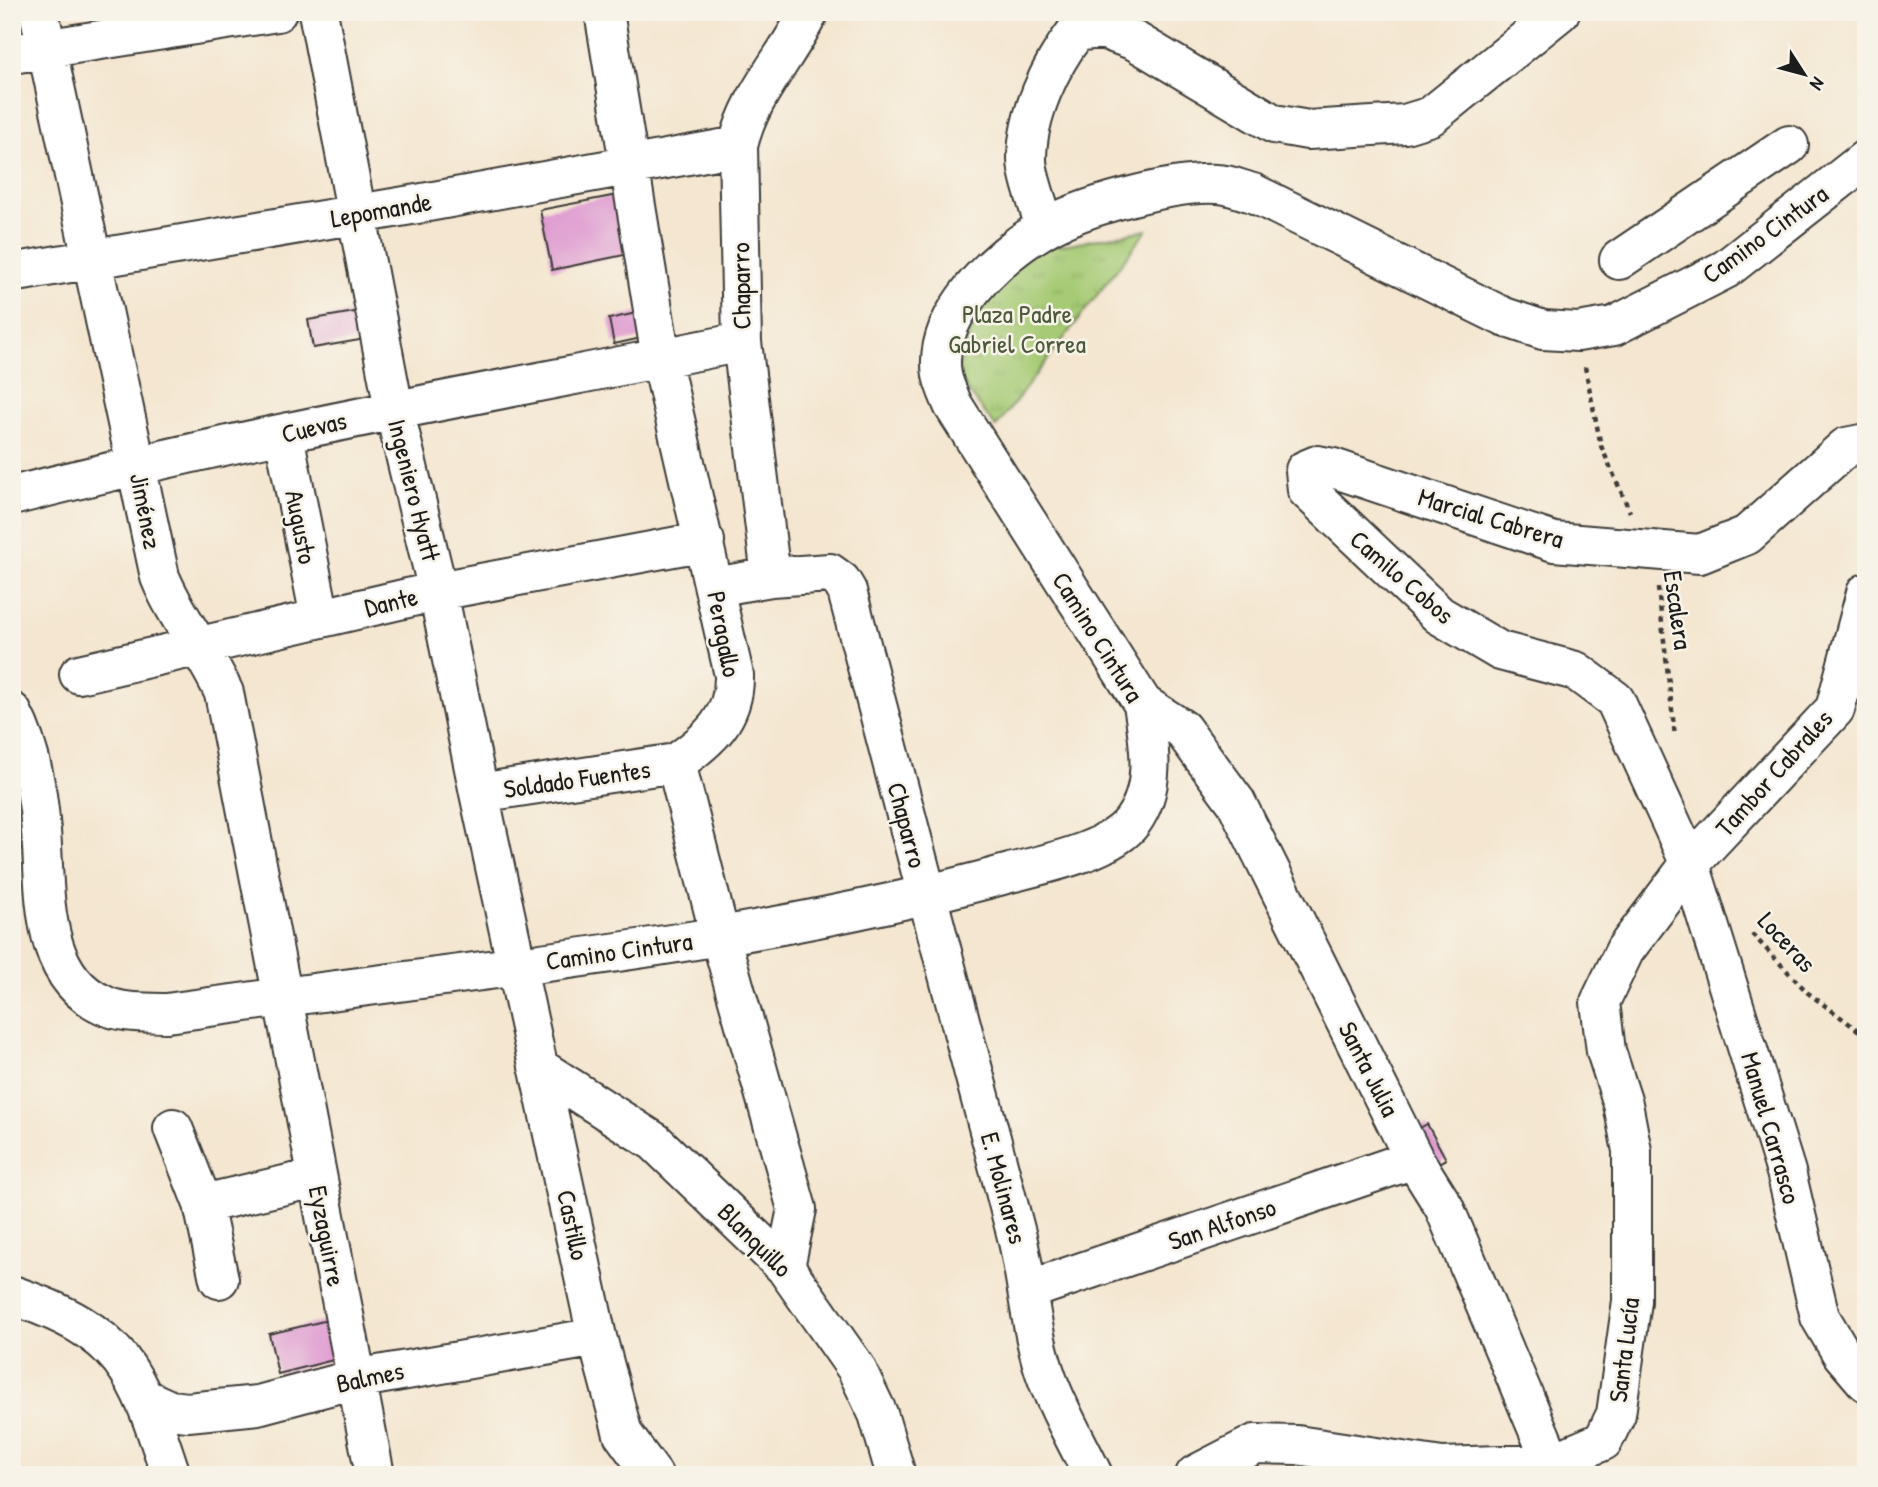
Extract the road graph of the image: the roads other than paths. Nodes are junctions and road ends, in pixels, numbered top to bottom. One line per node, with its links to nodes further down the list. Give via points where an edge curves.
1 (277, 12): 6 (street)
2 (318, 12): 11 (street, Ingeniero Hyatt)
3 (604, 12): 10 (street, Peragallo)
4 (809, 12): 8 (street, Chaparro, via 793,45 754,100)
5 (1560, 12): 12 (street, via 1431,116 1405,124 1308,130 1273,124 1135,41 1102,29 1076,32 1054,61 1033,121 1026,160)
6 (32, 38): 13 (street, Jiménez)
7 (1789, 145): 14 (street)
8 (738, 146): 10 (street, Lepomande); 16 (street, Chaparro)
9 (1866, 159): 12 (street, Camino Cintura, via 1726,269 1614,326 1578,332 1543,330 1504,317 1253,193 1218,184 1189,185 1110,203)
10 (629, 167): 11 (street, Lepomande); 17 (street, Peragallo)
11 (357, 215): 13 (street, Lepomande); 18 (street, Ingeniero Hyatt)
12 (1045, 228): 32 (street, Camino Cintura, via 992,268 959,306 946,337 942,373 953,405)
13 (92, 258): 15 (street, Lepomande); 21 (street, Jiménez)
14 (1619, 260)
15 (23, 271)
16 (742, 342): 17 (street, Cuevas); 25 (street, Chaparro)
17 (662, 358): 18 (street, Cuevas); 24 (street, Peragallo)
18 (394, 409): 19 (street, Cuevas); 27 (street, Ingeniero Hyatt)
19 (284, 435): 21 (street, Cuevas); 29 (street, Augusto)
20 (1866, 443): 22 (street, Marcial Cabrera, via 1846,447 1747,535 1700,554 1554,542)
21 (137, 464): 23 (street, Cuevas); 30 (street, Jiménez, via 160,577 173,609)
22 (1333, 468): 36 (street, Camilo Cobos, via 1317,465 1305,470 1307,491 1439,615 1500,651 1576,671 1615,700)
23 (12, 496)
24 (705, 541): 26 (street, Peragallo); 27 (street, Dante)
25 (771, 577): 26 (street, Chaparro); 37 (street, Chaparro, via 830,573 847,591)
26 (715, 587): 34 (street, Peragallo, via 734,694 721,725 704,744)
27 (438, 591): 29 (street, Dante); 35 (street, Ingeniero Hyatt)
28 (1866, 593): 36 (street, Tambor Cabrales, via 1835,709)
29 (320, 618): 30 (street, Dante)
30 (197, 645): 31 (street, Dante); 40 (street, Jiménez, via 225,693)
31 (79, 674)
32 (1143, 704): 37 (street, Camino Cintura, via 1151,751 1147,792 1131,823 1107,841 1065,858); 43 (street, Santa Julia, via 1182,729 1236,802)
33 (12, 712): 40 (street, Camino Cintura, via 36,789 46,911 67,976 106,1006 139,1012 167,1013)
34 (676, 763): 35 (street, Soldado Fuentes); 38 (street)
35 (479, 793): 39 (street, Ingeniero Hyatt)
36 (1690, 864): 52 (street, Manuel Carrasco, via 1786,1172 1820,1317); 54 (street, Santa Lucía, via 1625,950 1600,1002 1606,1051 1632,1151 1632,1301 1616,1414 1603,1441)
37 (926, 896): 38 (street, Camino Cintura); 48 (street, E. Molinares)
38 (720, 936): 39 (street, Camino Cintura); 46 (street, via 797,1209)
39 (516, 966): 40 (street, Camino Cintura); 41 (street, Castillo)
40 (282, 996): 44 (street, Eyzaguirre)
41 (538, 1067): 46 (street, Blanquillo, via 655,1142); 50 (street, Castillo)
42 (173, 1128): 45 (street)
43 (1414, 1159): 48 (street, San Alfonso); 54 (street, Santa Julia, via 1444,1207)
44 (315, 1178): 45 (street); 51 (street, Eyzaguirre)
45 (203, 1204): 47 (street)
46 (785, 1267): 58 (street, Blanquillo, via 856,1368 878,1414)
47 (219, 1279)
48 (1030, 1290): 59 (street, E. Molinares, via 1037,1345 1048,1382)
49 (12, 1294): 53 (street, via 80,1322 107,1341)
50 (597, 1337): 51 (street, Balmes); 57 (street, Castillo, via 622,1434)
51 (355, 1378): 53 (street, Balmes, via 258,1405 215,1410 170,1410); 56 (street, Eyzaguirre)
52 (1866, 1382)
53 (146, 1399): 55 (street)
54 (1552, 1463): 60 (street, Santa Lucía, via 1443,1466 1297,1445 1255,1444)
55 (171, 1475)
56 (375, 1475)
57 (653, 1475)
58 (896, 1475)
59 (1093, 1475)
60 (1195, 1475)

